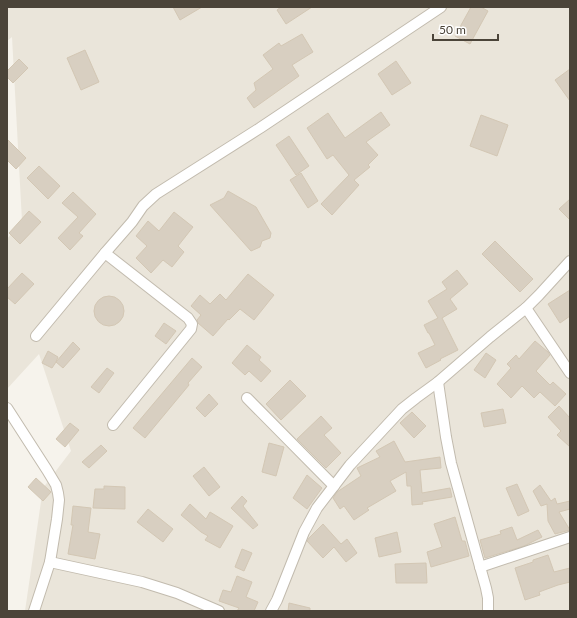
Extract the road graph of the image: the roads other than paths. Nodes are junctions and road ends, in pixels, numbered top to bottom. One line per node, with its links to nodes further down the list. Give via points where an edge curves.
1 (441, 7): 2 (street, via 156,194)
2 (104, 253): 5 (street); 10 (street, via 188,318 192,324 191,329)
3 (570, 261): 4 (street)
4 (526, 308): 6 (street); 7 (street)
5 (36, 336)
6 (570, 373)
7 (438, 382): 11 (street, via 402,410 350,465); 14 (street, via 446,437)
8 (247, 398): 11 (street)
9 (7, 408): 13 (street, via 47,470 58,492 57,519)
10 (113, 426)
11 (334, 486): 17 (street, via 317,508 304,532)
12 (570, 537): 14 (street)
13 (50, 562): 15 (street); 16 (street, via 142,582 177,593)
14 (480, 567): 18 (street, via 488,598)
15 (34, 611)
16 (219, 611)
17 (271, 611)
18 (488, 611)

